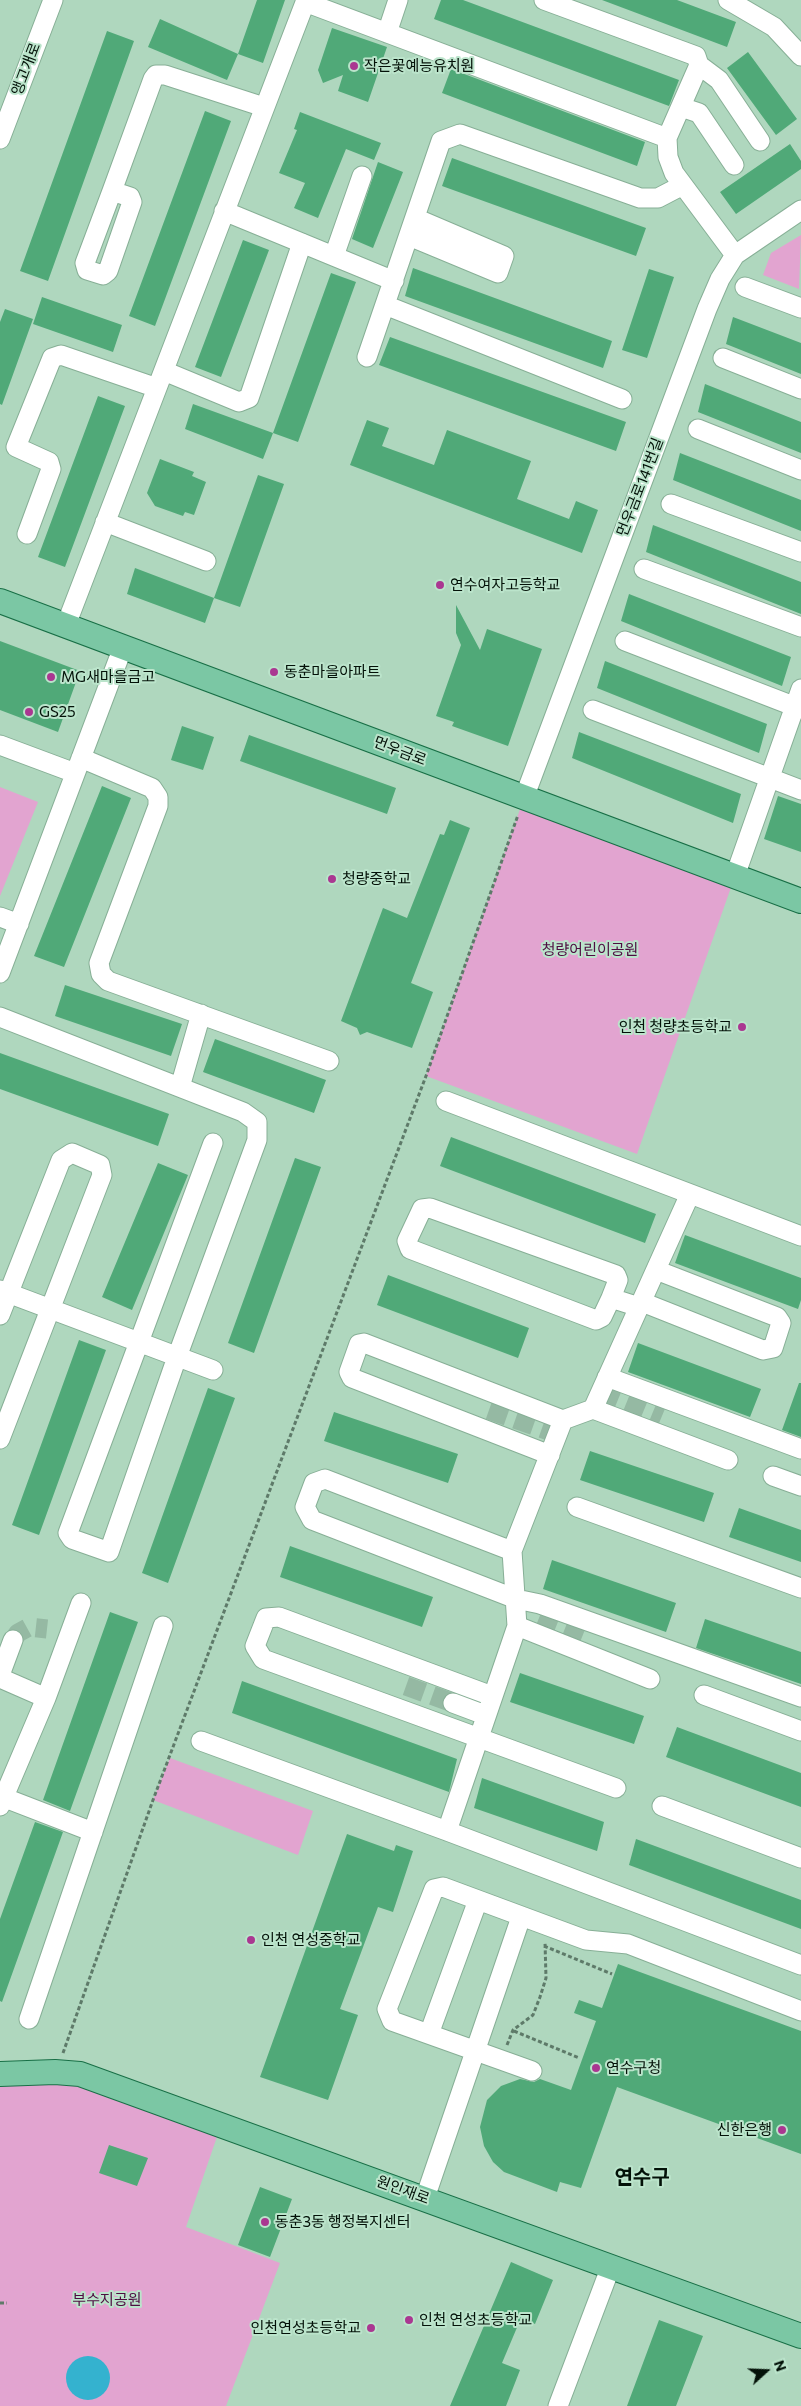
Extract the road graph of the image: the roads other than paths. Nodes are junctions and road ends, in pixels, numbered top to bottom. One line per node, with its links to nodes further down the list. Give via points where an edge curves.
1 (52, 0): 12 (street, 앵고개로)
2 (398, 0): 6 (street)
3 (544, 0): 8 (street, via 696,56)
4 (728, 0): 7 (street, via 774,27)
5 (306, 1): 6 (street); 9 (street)
6 (387, 33): 11 (street)
7 (801, 56)
8 (699, 65): 10 (street); 13 (street, via 719,80)
9 (264, 107): 17 (street, via 165,75 156,75); 19 (street)
10 (681, 107): 11 (street); 14 (street, via 699,113)
11 (667, 138): 16 (street, via 668,157)
12 (0, 139)
13 (760, 141)
14 (734, 165)
15 (362, 176): 24 (street)
16 (682, 185): 20 (street, via 658,198 640,198 460,134 441,141); 23 (street)
17 (112, 191)
18 (801, 210): 23 (street, 먼우금로141번길)
19 (224, 211): 22 (street); 31 (street)
20 (415, 218): 21 (street); 21 (street, via 504,256 498,273)
21 (409, 236): 25 (street)
22 (302, 243): 24 (street); 31 (street, via 249,398 239,402)
23 (735, 255): 54 (street, 먼우금로141번길, via 707,309)
24 (334, 256): 25 (street)
25 (394, 281): 27 (street)
26 (746, 288): 28 (street)
27 (385, 305): 29 (street); 34 (street)
28 (801, 308)
29 (367, 357)
30 (723, 358): 33 (street)
31 (164, 370): 32 (street)
32 (157, 388): 38 (street); 39 (street, via 61,355 52,358 16,447 49,462 51,469)
33 (801, 389)
34 (622, 399)
35 (698, 429): 36 (street)
36 (801, 470)
37 (671, 504): 40 (street)
38 (106, 522): 41 (street); 44 (street)
39 (27, 534)
40 (801, 552)
41 (206, 561)
42 (644, 569): 45 (street)
43 (0, 600): 44 (main road, 먼우금로)
44 (66, 625): 47 (main road, 먼우금로)
45 (801, 627)
46 (625, 642): 48 (street)
47 (123, 647): 51 (street); 54 (main road, 먼우금로)
48 (799, 701): 52 (street)
49 (593, 710): 52 (street)
50 (0, 745): 51 (street)
51 (78, 766): 58 (street); 60 (street, via 152,788 158,797 158,806 98,963 101,974 108,981)
52 (770, 778): 53 (street); 55 (street)
53 (801, 790)
54 (524, 798): 55 (main road, 먼우금로)
55 (735, 876): 56 (main road, 먼우금로)
56 (801, 901)
57 (0, 917): 58 (street)
58 (18, 924): 59 (street)
59 (0, 974)
60 (201, 1014): 62 (street); 63 (street)
61 (0, 1017): 63 (street)
62 (329, 1061)
63 (180, 1087): 75 (street, via 243,1112 257,1122 257,1140)
64 (446, 1101): 66 (street)
65 (213, 1143): 74 (street)
66 (690, 1194): 67 (street); 68 (street)
67 (801, 1236)
68 (656, 1270): 71 (street); 71 (street, via 776,1317 781,1323 773,1348 763,1350)
69 (4, 1292): 72 (street); 72 (street, via 61,1160 72,1153 100,1165 102,1175); 73 (street)
70 (611, 1298): 70 (street, via 618,1280 616,1275 430,1208 422,1209 407,1241 410,1248 596,1320 602,1317); 71 (street)
71 (640, 1304): 77 (street)
72 (50, 1309): 74 (street); 80 (street)
73 (0, 1315)
74 (139, 1342): 75 (street); 75 (street, via 68,1532 72,1539 109,1552)
75 (177, 1357): 76 (street)
76 (213, 1370)
77 (607, 1377): 78 (street); 81 (street)
78 (593, 1409): 79 (street); 83 (street)
79 (563, 1420): 82 (street); 82 (street, via 359,1344 349,1372 352,1378)
80 (0, 1440)
81 (801, 1449)
82 (550, 1455): 87 (street)
83 (728, 1460)
84 (773, 1476): 85 (street)
85 (801, 1486)
86 (577, 1507): 88 (street)
87 (512, 1551): 89 (street); 89 (street, via 325,1479 314,1483 305,1507 312,1520)
88 (801, 1588)
89 (516, 1599): 91 (street); 93 (street); 99 (street, via 540,1604)
90 (81, 1603): 100 (street)
91 (539, 1618)
92 (163, 1626): 110 (street)
93 (517, 1626): 96 (street); 98 (street)
94 (13, 1640): 95 (street)
95 (0, 1676): 100 (street)
96 (650, 1679)
97 (704, 1695): 103 (street)
98 (492, 1696): 102 (street); 104 (street, via 279,1617 266,1618 255,1646 263,1660)
99 (801, 1697)
100 (46, 1698): 107 (street)
101 (453, 1703): 102 (street)
102 (485, 1715): 104 (street)
103 (801, 1730)
104 (478, 1737): 106 (street); 109 (street)
105 (201, 1741): 109 (street)
106 (616, 1788)
107 (1, 1800): 110 (street)
108 (662, 1806): 111 (street)
109 (447, 1831): 114 (street)
110 (93, 1832): 116 (street)
111 (801, 1858)
112 (478, 1900): 113 (street); 117 (street); 117 (street, via 443,1887 434,1889 387,2009 392,2021)
113 (521, 1917): 115 (street, via 586,1940 628,1944); 118 (street)
114 (801, 1965)
115 (801, 2011)
116 (29, 2019)
117 (429, 2034): 118 (street)
118 (475, 2051): 119 (street); 121 (street)
119 (532, 2070)
120 (0, 2074): 121 (main road, 원인재로, via 80,2074)
121 (425, 2198): 122 (main road, 원인재로)
122 (611, 2266): 123 (main road, 원인재로); 124 (street)
123 (801, 2336)
124 (558, 2406)

